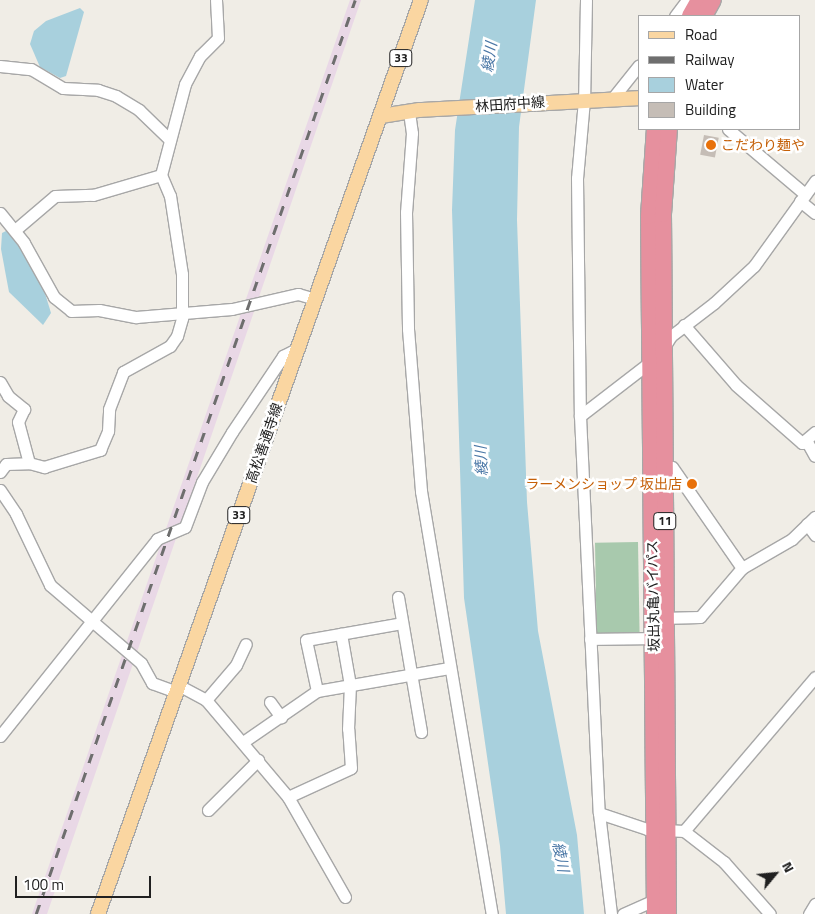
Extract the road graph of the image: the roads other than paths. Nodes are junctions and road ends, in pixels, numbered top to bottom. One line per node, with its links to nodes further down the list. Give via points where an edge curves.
1 (216, 0): 20 (street, via 218,38 200,56 185,84)
2 (421, 0): 16 (main road, 高松善通寺線 / 33)
3 (586, 0): 14 (street)
4 (687, 0): 7 (street)
5 (699, 0): 8 (highway)
6 (713, 0): 9 (highway)
7 (676, 15)
8 (691, 15)
9 (705, 15)
10 (0, 66): 20 (street, via 31,69 63,88 98,90 116,96 139,110)
11 (638, 66): 13 (street)
12 (638, 98): 13 (main road, 林田府中線)
13 (612, 99): 14 (main road, 林田府中線)
14 (580, 100): 15 (main road, 林田府中線); 35 (street, via 576,178)
15 (414, 111): 16 (main road, 林田府中線); 53 (street, via 406,212 408,329 421,491)
16 (381, 116): 27 (main road, 高松善通寺線 / 33)
17 (656, 130): 32 (highway, 坂出丸亀バイパス / 11, via 648,216)
18 (669, 130): 31 (highway, 坂出丸亀バイパス / 11, via 662,214)
19 (729, 130): 23 (street)
20 (170, 140): 21 (street)
21 (161, 175): 26 (street, via 93,195 55,196); 28 (street, via 174,214 182,274)
22 (815, 181): 23 (street)
23 (803, 198): 25 (street); 29 (street, via 754,266 714,304)
24 (0, 213): 26 (street)
25 (815, 213)
26 (15, 230): 28 (street, via 54,297 71,311 99,310 136,317)
27 (315, 299): 28 (street, via 292,295 232,308); 30 (main road, 高松善通寺線 / 33)
28 (182, 312): 38 (street, via 177,336 170,346 123,372 109,409 108,431 100,450 44,467)
29 (684, 325): 31 (street, via 671,336); 36 (street, via 736,385 802,443)
30 (296, 350): 47 (street, via 283,356 232,432 202,482 185,528 157,539); 57 (main road, 高松善通寺線 / 33)
31 (663, 350): 32 (street); 46 (highway, 坂出丸亀バイパス / 11)
32 (651, 362): 35 (street); 46 (highway, 坂出丸亀バイパス / 11)
33 (0, 382): 34 (street)
34 (5, 399): 38 (street, via 24,409 18,422)
35 (580, 416): 51 (street)
36 (811, 436): 37 (street)
37 (815, 456)
38 (29, 463): 40 (street, via 6,464)
39 (672, 466): 44 (street)
40 (0, 472)
41 (0, 490): 47 (street, via 16,514 50,585)
42 (811, 520): 43 (street); 44 (street, via 792,539)
43 (815, 535)
44 (742, 568): 46 (street, via 700,616)
45 (398, 597): 48 (street)
46 (659, 618): 50 (highway, 坂出丸亀バイパス / 11); 69 (highway, 坂出丸亀バイパス / 11)
47 (93, 621): 57 (street, via 141,663 152,683); 63 (street)
48 (402, 623): 49 (street); 54 (street)
49 (341, 634): 56 (street); 58 (street, via 306,640)
50 (653, 638): 51 (street); 69 (highway, 坂出丸亀バイパス / 11)
51 (590, 639): 68 (street)
52 (246, 644): 59 (street, via 237,671)
53 (449, 668): 54 (street); 75 (street)
54 (411, 674): 56 (street); 62 (street)
55 (815, 677): 70 (street)
56 (350, 685): 58 (street); 66 (street, via 348,729 351,768)
57 (178, 689): 59 (street); 74 (main road, 高松善通寺線 / 33)
58 (317, 691): 61 (street)
59 (206, 700): 64 (street)
60 (270, 702): 61 (street)
61 (281, 717): 64 (street)
62 (421, 732)
63 (0, 736)
64 (243, 742): 65 (street)
65 (258, 760): 66 (street); 67 (street)
66 (288, 797): 71 (street)
67 (208, 810)
68 (599, 813): 69 (street); 76 (street)
69 (661, 831): 70 (street); 73 (highway, 坂出丸亀バイパス / 11); 78 (highway, 坂出丸亀バイパス / 11)
70 (684, 831): 79 (street, via 724,862)
71 (344, 897)
72 (815, 904): 80 (street)
73 (655, 907): 77 (street)
74 (98, 914)
75 (492, 914)
76 (611, 914)
77 (624, 914)
78 (668, 914)
79 (770, 914)
80 (809, 914)

